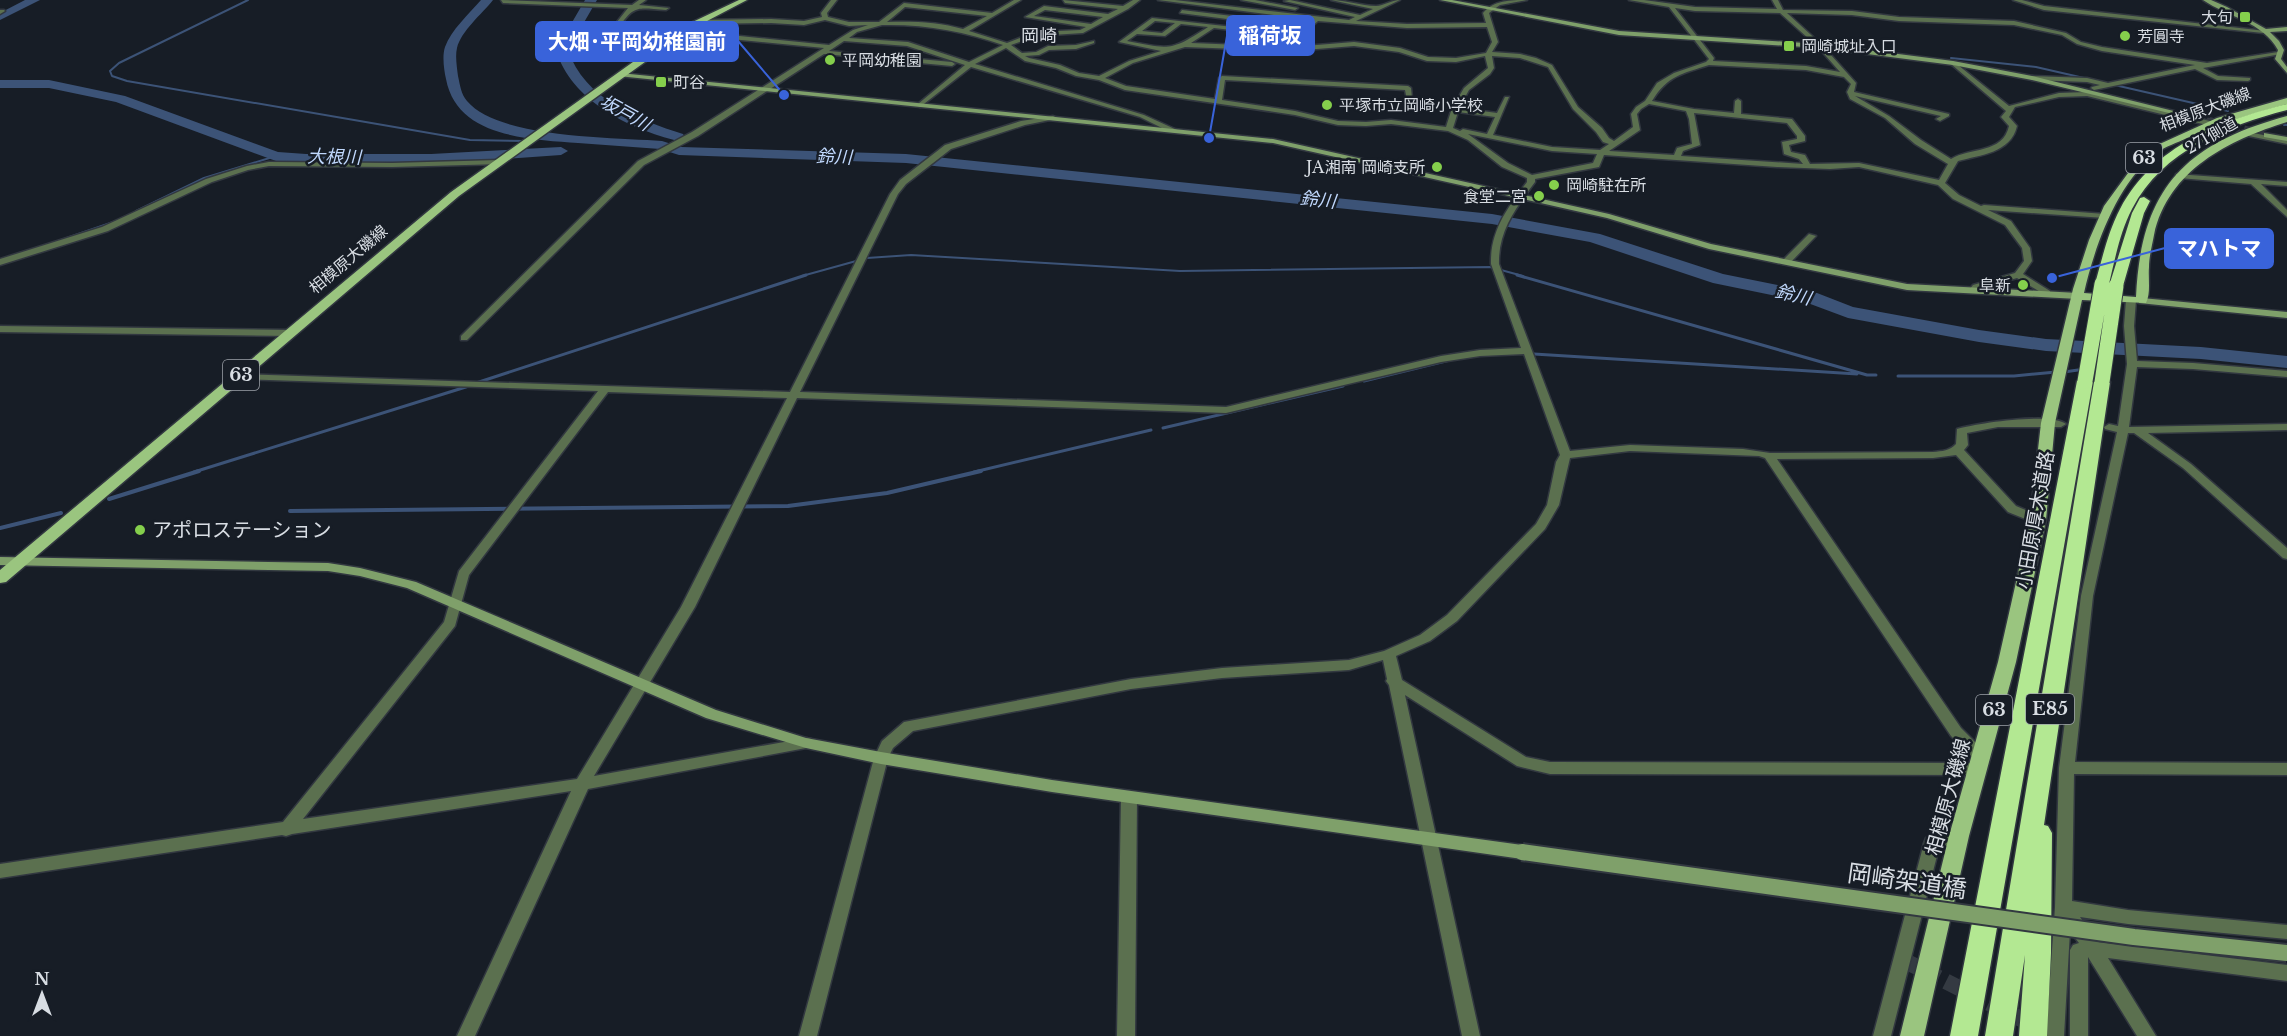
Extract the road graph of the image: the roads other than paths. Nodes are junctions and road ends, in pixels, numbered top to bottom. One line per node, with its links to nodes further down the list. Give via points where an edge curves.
1 (643, 0): 22 (street)
2 (744, 0): 38 (main road, 相模原大磯線 / 63)
3 (834, 0): 35 (street, via 824,13)
4 (922, 0): 23 (street)
5 (1018, 0): 31 (street)
6 (1067, 0): 27 (street)
7 (1137, 0): 27 (street)
8 (1161, 0): 21 (street)
9 (1244, 0): 32 (street, via 1298,9)
10 (1283, 0): 34 (street)
11 (1334, 0): 28 (street)
12 (1393, 0): 28 (street)
13 (1443, 0): 25 (street)
14 (1482, 0): 25 (street)
15 (1524, 0): 25 (street)
16 (1632, 0): 24 (street)
17 (1775, 0): 29 (street)
18 (2016, 0): 48 (street, via 2044,8)
19 (2206, 0): 48 (street)
20 (503, 1): 22 (street)
21 (1196, 2): 30 (street); 32 (street)
22 (634, 5): 26 (street); 51 (street, via 616,27)
23 (912, 5): 31 (street); 41 (street, via 904,5)
24 (1671, 6): 29 (street); 53 (street)
25 (1491, 7): 43 (street, via 1486,13); 53 (street, via 1619,33)
26 (666, 8)
27 (1126, 8): 33 (street)
28 (1377, 8): 34 (street)
29 (1781, 11): 57 (street); 67 (street, via 2014,23 2064,34 2102,49)
30 (1182, 12): 37 (street); 42 (street)
31 (994, 15): 47 (street)
32 (1291, 15): 36 (street); 42 (street)
33 (1111, 16): 44 (street); 44 (street, via 1044,8 1028,17)
34 (1361, 16): 40 (street)
35 (825, 18): 38 (street, via 804,23); 41 (street, via 849,24)
36 (1318, 18): 40 (street); 50 (street, via 1299,36)
37 (1173, 21): 39 (street); 49 (street, via 1154,19)
38 (699, 22): 51 (main road, 相模原大磯線 / 63)
39 (1180, 22): 45 (street); 49 (street, via 1163,35)
40 (1350, 22): 43 (street)
41 (880, 24): 47 (street, via 921,24); 52 (street)
42 (1282, 24): 50 (street)
43 (1489, 25): 62 (street, via 1495,42)
44 (1093, 26): 55 (street, via 1081,32 1035,34)
45 (1213, 26): 50 (street); 56 (street)
46 (2287, 28): 48 (street)
47 (965, 31): 55 (street)
48 (2263, 31): 63 (street, via 2280,46)
49 (1137, 32): 59 (street, via 1122,42)
50 (1273, 33)
51 (678, 34): 58 (street); 70 (main road, 相模原大磯線 / 63)
52 (844, 39): 58 (street); 66 (street, via 908,44)
53 (1696, 39): 57 (street); 64 (street, via 1712,58)
54 (1092, 42): 61 (street, via 1047,48 1037,54)
55 (1007, 45): 61 (street); 66 (street)
56 (1185, 45): 59 (street); 62 (street, via 1292,48 1354,44 1400,50 1427,59 1456,60)
57 (1820, 46): 65 (street); 71 (street)
58 (831, 47): 60 (street)
59 (1167, 51): 72 (street, via 1131,62)
60 (822, 52): 66 (street); 77 (street)
61 (1018, 53): 72 (street, via 1027,60)
62 (1488, 54): 87 (street, via 1488,74 1470,85); 102 (street, via 1534,59 1550,66 1575,108 1606,140)
63 (2278, 54): 67 (street); 69 (street)
64 (1708, 63): 71 (street, via 1796,67); 83 (street, via 1659,84)
65 (1953, 63): 73 (street); 89 (street)
66 (970, 64): 85 (street); 97 (street, via 1142,116)
67 (2205, 65): 68 (street)
68 (2196, 67): 74 (street, via 2217,78); 75 (street)
69 (2286, 69)
70 (620, 75): 77 (street); 105 (main road, 相模原大磯線 / 63)
71 (1845, 75): 78 (street, via 1854,84)
72 (1100, 78): 81 (street, via 1125,88)
73 (2032, 78): 75 (street); 79 (street); 96 (street)
74 (2248, 79)
75 (2112, 84): 76 (street)
76 (2094, 88)
77 (765, 90): 85 (street); 129 (street, via 644,160)
78 (1850, 92): 94 (street, via 1947,115); 106 (street, via 1852,98 1887,117)
79 (2056, 96): 89 (street); 96 (street, via 2087,94)
80 (1507, 98): 91 (street)
81 (1218, 101): 87 (street, via 1222,78 1408,88 1409,99); 98 (street, via 1338,123 1391,122)
82 (1738, 101): 92 (street)
83 (1648, 102): 88 (street); 102 (street, via 1635,114 1637,128)
84 (2287, 102): 96 (main road, 相模原大磯線 / 63)
85 (920, 105): 93 (street)
86 (2287, 107): 121 (highway, 小田原厚木道路 / E85, via 2221,128 2164,159 2137,189 2125,211)
87 (1456, 108): 91 (street); 98 (street)
88 (1688, 110): 92 (street); 104 (street, via 1696,145 1680,150)
89 (2009, 110): 106 (street, via 2005,117 2013,126 2013,134 2007,142)
90 (2287, 112): 121 (highway, 小田原厚木道路 / E85, via 2199,147 2163,175 2138,213)
91 (1499, 115): 100 (street)
92 (1737, 115): 107 (street, via 1789,121 1801,141 1785,144 1786,151 1802,157)
93 (1053, 118): 97 (street); 136 (street, via 948,147 903,182)
94 (1940, 119)
95 (2287, 119): 99 (main road, 271側道 / 63)
96 (2207, 120): 116 (main road, 相模原大磯線 / 63, via 2142,160)
97 (1173, 130): 113 (street, via 1299,146)
98 (1453, 130): 100 (street); 109 (street, via 1471,138 1504,165)
99 (2258, 132): 101 (street); 101 (street); 108 (main road, 271側道 / 63, via 2247,133 2198,159)
100 (1490, 136): 103 (street, via 1532,147)
101 (2287, 139)
102 (1615, 144): 103 (street)
103 (1602, 152): 104 (street); 109 (street, via 1596,165 1588,168)
104 (1676, 158): 107 (street)
105 (500, 161): 118 (street, via 250,167 211,178 96,232); 128 (main road, 相模原大磯線 / 63, via 455,194)
106 (1952, 163): 111 (street)
107 (1808, 166): 111 (street, via 1859,165)
108 (2179, 176): 110 (street); 125 (main road, 271側道 / 63, via 2154,220 2144,250)
109 (1531, 177): 113 (street, via 1532,182)
110 (2254, 182): 112 (street); 115 (street)
111 (1941, 183): 114 (street, via 1947,191)
112 (2287, 184)
113 (1521, 196): 119 (street, via 1609,216 1709,246); 130 (street, via 1500,230 1495,264)
114 (1977, 207): 116 (street); 120 (street, via 2008,223 2026,248 2028,261)
115 (2287, 215)
116 (2105, 216): 124 (main road, 相模原大磯線 / 63)
117 (1812, 236): 119 (street)
118 (0, 262)
119 (1786, 262): 122 (street, via 1907,287)
120 (2018, 275): 122 (street); 123 (street)
121 (2109, 285): 134 (highway, 小田原厚木道路 / E85, bridge)
122 (1974, 290): 123 (street)
123 (2047, 293): 124 (street)
124 (2078, 296): 125 (main road); 137 (main road, 相模原大磯線 / 63, via 2057,380)
125 (2136, 301): 126 (street); 131 (street, via 2129,326)
126 (2287, 315)
127 (0, 329): 128 (street)
128 (291, 333): 133 (main road, 相模原大磯線 / 63)
129 (464, 338)
130 (1527, 351): 136 (street, via 1441,359 1226,410); 142 (street)
131 (2132, 363): 132 (street); 140 (street)
132 (2287, 374)
133 (240, 376): 135 (street); 147 (main road, 相模原大磯線 / 63)
134 (2093, 381): 155 (highway, 小田原厚木道路 / E85); 169 (highway, 小田原厚木道路 / E85)
135 (605, 389): 136 (street); 149 (street, via 463,574)
136 (794, 395): 152 (street, via 688,608)
137 (2055, 424): 141 (street, via 1971,427 1961,431 1962,445); 144 (main road, 相模原大磯線 / 63)
138 (2109, 427): 140 (street)
139 (2287, 427): 140 (street)
140 (2129, 430): 145 (street, via 2187,466); 157 (street, via 2087,596)
141 (1957, 450): 143 (street, via 1933,455); 144 (street, via 2012,509)
142 (1566, 455): 143 (street, via 1604,449); 150 (street, via 1553,505 1541,526 1452,618 1425,638)
143 (1769, 456): 156 (street)
144 (2038, 520): 156 (main road, 相模原大磯線 / 63)
145 (2287, 555)
146 (0, 561): 147 (street, 岡崎架道橋)
147 (19, 561): 148 (main road, 相模原大磯線 / 63); 149 (street, 岡崎架道橋, via 327,567 411,585)
148 (0, 578)
149 (454, 603): 152 (street, 岡崎架道橋); 161 (street, via 450,623)
150 (1389, 654): 151 (street); 154 (street, via 1350,665 1222,673 1131,684 922,723 909,726 886,745)
151 (1393, 681): 156 (street, via 1522,762 1550,768); 163 (street)
152 (642, 683): 153 (street, 岡崎架道橋, via 711,714); 159 (street)
153 (806, 743): 154 (street, 岡崎架道橋); 159 (street)
154 (881, 758): 160 (street, 岡崎架道橋); 172 (street)
155 (2042, 762): 179 (highway, 小田原厚木道路 / E85); 180 (highway)
156 (1980, 763): 162 (main road, 相模原大磯線 / 63)
157 (2067, 768): 158 (street); 165 (street)
158 (2287, 769)
159 (582, 784): 161 (street); 171 (street)
160 (1129, 797): 163 (street, 岡崎架道橋); 173 (street)
161 (286, 830): 164 (street)
162 (1959, 836): 175 (street, via 1932,843); 176 (main road, 相模原大磯線 / 63)
163 (1427, 839): 168 (street, 岡崎架道橋, bridge, via 2134,937); 174 (street)
164 (0, 871)
165 (2063, 907): 166 (street); 167 (street); 181 (street)
166 (2287, 932)
167 (2093, 949): 170 (street); 182 (street, via 2079,950); 183 (street)
168 (2287, 953)
169 (1977, 959): 177 (highway); 178 (highway, 小田原厚木道路 / E85)
170 (2287, 973)
171 (466, 1036)
172 (808, 1036)
173 (1126, 1036)
174 (1472, 1036)
175 (1882, 1036)
176 (1912, 1036)
177 (1953, 1036)
178 (1964, 1036)
179 (1998, 1036)
180 (2032, 1036)
181 (2055, 1036)
182 (2079, 1036)
183 (2147, 1036)

